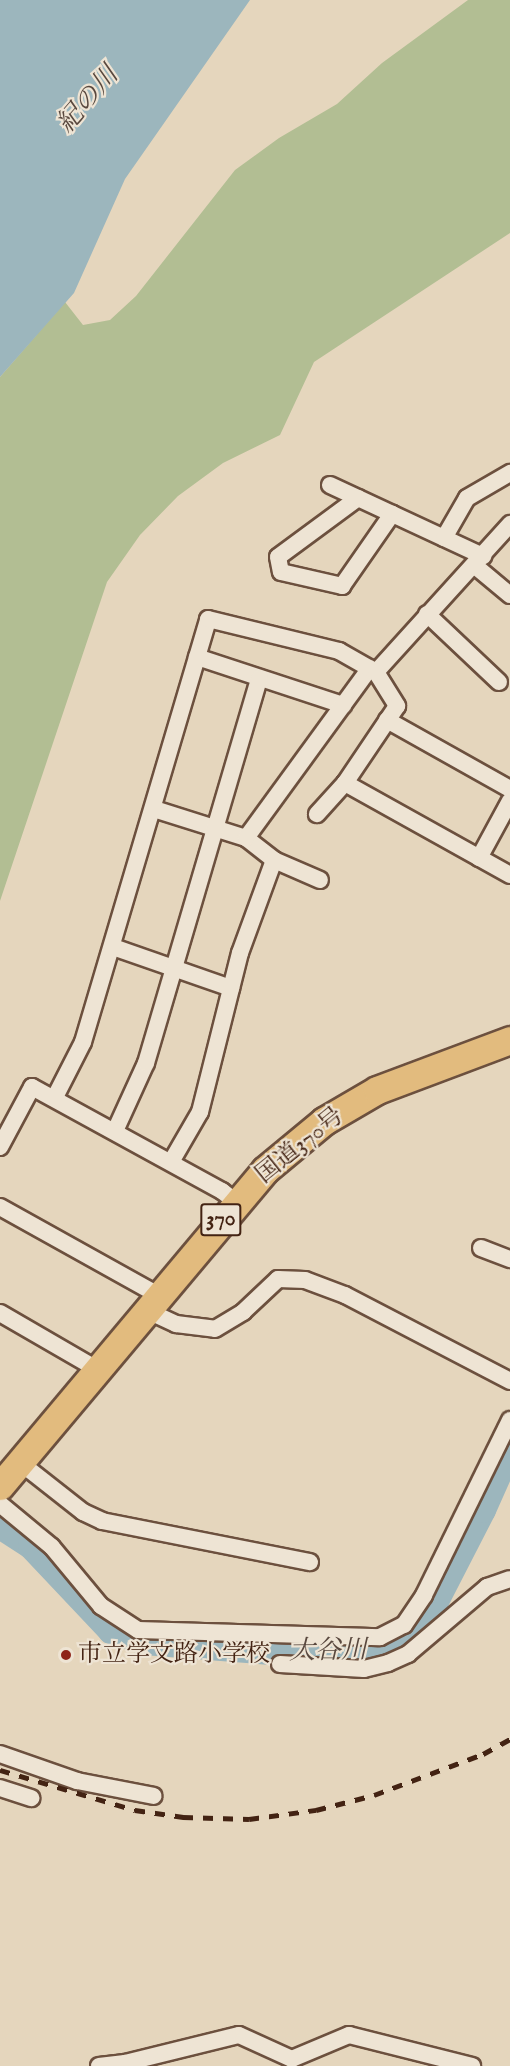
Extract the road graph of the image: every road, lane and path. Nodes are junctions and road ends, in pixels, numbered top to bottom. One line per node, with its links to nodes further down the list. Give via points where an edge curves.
1 (510, 473): 6 (street, via 467,498)
2 (330, 485): 3 (street)
3 (358, 498): 4 (street); 4 (street, via 278,557 281,572 342,586)
4 (392, 514): 6 (street)
5 (510, 524): 7 (street)
6 (444, 538): 7 (street)
7 (479, 560): 8 (street); 9 (street)
8 (510, 595)
9 (427, 614): 11 (street); 13 (street)
10 (197, 657): 11 (street, via 208,619 339,651); 12 (street); 19 (street)
11 (373, 670): 14 (street); 15 (street, via 397,706)
12 (259, 678): 14 (street); 21 (street)
13 (499, 682)
14 (343, 705): 22 (street)
15 (387, 720): 16 (street); 17 (street)
16 (345, 783): 20 (street); 23 (street)
17 (510, 789)
18 (510, 801): 23 (street)
19 (154, 809): 21 (street); 27 (street)
20 (317, 814)
21 (213, 828): 22 (street); 28 (street)
22 (246, 838): 24 (street)
23 (479, 858): 25 (street)
24 (274, 860): 26 (street); 29 (street)
25 (510, 875)
26 (320, 880)
27 (113, 947): 28 (street); 31 (street, via 83,1042)
28 (172, 967): 29 (street); 32 (street, via 146,1063)
29 (231, 988): 34 (street, via 200,1112)
30 (510, 1040): 35 (highway, 国道370号 / 370, via 377,1090 324,1121 265,1170)
31 (55, 1097): 32 (street); 33 (street, via 32,1087)
32 (115, 1131): 34 (street)
33 (0, 1147)
34 (171, 1162): 35 (street)
35 (236, 1202): 39 (highway, 国道370号 / 370)
36 (0, 1207): 39 (street)
37 (481, 1248): 38 (street)
38 (510, 1259)
39 (154, 1303): 41 (highway, 国道370号 / 370); 42 (street, via 176,1324 215,1329 243,1312 278,1279 305,1280 345,1295)
40 (0, 1314): 41 (street)
41 (100, 1371): 44 (highway, 国道370号 / 370)
42 (510, 1382)
43 (510, 1420): 46 (street, via 424,1595 404,1625 380,1637 138,1630 101,1606 52,1547)
44 (21, 1464): 45 (highway, 国道370号 / 370); 47 (street, via 83,1512 102,1521)
45 (0, 1486)
46 (0, 1504)
47 (310, 1562)
48 (510, 1579): 49 (street, via 487,1587 408,1654 388,1663 364,1669)
49 (280, 1664)
50 (0, 1754): 52 (street, via 77,1781)
51 (0, 1788): 53 (street)
52 (154, 1796)
53 (31, 1798)
54 (99, 2066): 55 (street, via 239,2035 292,2059 349,2035)
55 (472, 2066)

